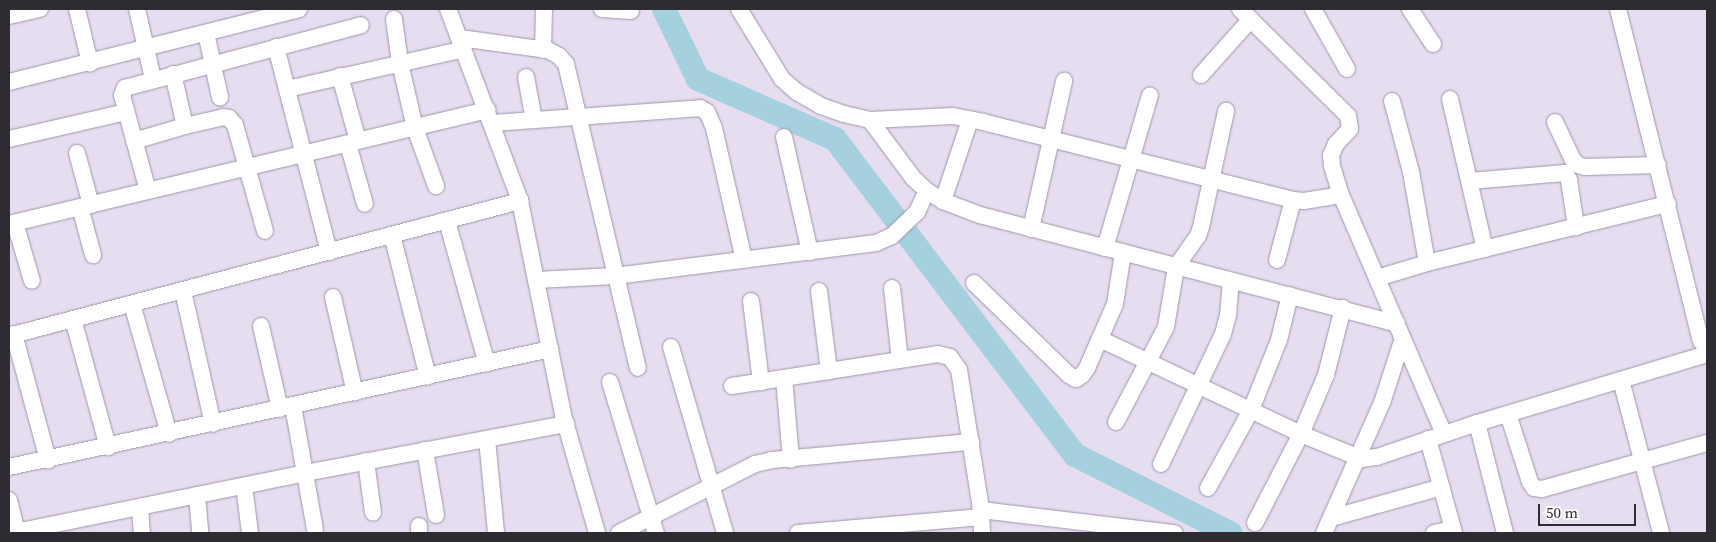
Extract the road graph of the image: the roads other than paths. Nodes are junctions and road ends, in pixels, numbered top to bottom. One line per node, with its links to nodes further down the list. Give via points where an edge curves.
1 (77, 9): 23 (street)
2 (137, 9): 21 (street)
3 (299, 9): 17 (street)
4 (448, 9): 18 (street)
5 (544, 9): 22 (street)
6 (602, 9): 11 (street)
7 (739, 9): 44 (street, via 782,79 797,92 821,106)
8 (1410, 9): 19 (street)
9 (1618, 9): 57 (street)
10 (28, 10): 14 (street)
11 (631, 11)
12 (1319, 11): 26 (street)
13 (1245, 14): 28 (street); 64 (street, via 1348,116 1350,129 1331,155)
14 (9, 16)
15 (394, 19): 25 (street)
16 (361, 25): 20 (street)
17 (206, 33): 21 (street); 24 (street)
18 (462, 44): 22 (street); 25 (street); 41 (street)
19 (1433, 44)
20 (276, 47): 24 (street); 34 (street)
21 (146, 49): 23 (street); 31 (street)
22 (543, 50): 42 (street, via 559,56 566,64)
23 (90, 62): 33 (street)
24 (213, 63): 27 (street); 35 (street)
25 (400, 63): 29 (street); 48 (street)
26 (1347, 69)
27 (173, 74): 31 (street); 47 (street)
28 (1201, 75)
29 (340, 76): 34 (street); 53 (street)
30 (526, 78): 43 (street)
31 (153, 79): 40 (street, via 122,91)
32 (1064, 80): 51 (street)
33 (9, 82)
34 (287, 89): 55 (street)
35 (220, 96)
36 (1150, 96): 56 (street)
37 (1450, 99): 60 (street)
38 (1392, 101): 85 (street, via 1412,172)
39 (1226, 111): 59 (street)
40 (126, 112): 50 (street); 52 (street)
41 (490, 117): 43 (street); 48 (street); 66 (street)
42 (580, 118): 43 (street); 83 (street, via 700,108 707,112 714,128); 87 (street)
43 (534, 120)
44 (870, 120): 45 (street, via 931,116); 63 (street, via 913,178)
45 (970, 120): 51 (street); 67 (street)
46 (1555, 122): 57 (street, via 1572,160 1578,165)
47 (185, 126): 52 (street); 58 (street, via 229,118 235,124)
48 (415, 128): 53 (street); 61 (street)
49 (784, 137): 80 (street)
50 (9, 138)
51 (1052, 139): 56 (street); 74 (street)
52 (134, 141): 62 (street)
53 (353, 142): 55 (street); 68 (street)
54 (77, 153): 70 (street)
55 (305, 154): 58 (street); 79 (street)
56 (1131, 159): 59 (street); 77 (street)
57 (1658, 165): 69 (street)
58 (248, 168): 62 (street); 75 (street)
59 (1212, 180): 65 (street); 86 (street, via 1198,236)
60 (1470, 181): 73 (street, via 1565,173); 78 (street)
61 (436, 186)
62 (148, 191): 70 (street)
63 (927, 191): 67 (street); 80 (street, via 917,212 892,236 876,244)
64 (1341, 194): 65 (street); 88 (street)
65 (1293, 200): 84 (street)
66 (520, 201): 71 (street); 89 (street)
67 (943, 201): 74 (street, via 980,215)
68 (365, 204)
69 (1668, 204): 73 (street); 108 (street)
70 (85, 206): 72 (street); 82 (street)
71 (447, 220): 76 (street); 111 (street)
72 (12, 223): 91 (street)
73 (1576, 227): 78 (street)
74 (1031, 228): 77 (street)
75 (265, 231)
76 (392, 235): 79 (street); 114 (street)
77 (1105, 248): 81 (street)
78 (1485, 249): 85 (street)
79 (329, 252): 94 (street)
80 (810, 252): 83 (street)
81 (1123, 253): 86 (street); 105 (street, via 1115,304)
82 (93, 255)
83 (744, 260): 87 (street)
84 (1277, 260)
85 (1427, 263): 88 (street)
86 (1176, 267): 90 (street); 110 (street, via 1166,327)
87 (615, 276): 89 (street); 112 (street)
88 (1377, 278): 103 (street)
89 (536, 280): 107 (street)
90 (1232, 280): 96 (street); 120 (street, via 1223,334)
91 (32, 281)
92 (974, 283): 105 (street, via 1069,376 1076,379 1082,376)
93 (892, 288): 109 (street)
94 (183, 291): 99 (street); 127 (street)
95 (819, 291): 113 (street)
96 (1290, 295): 100 (street); 123 (street, via 1279,340)
97 (333, 297): 121 (street)
98 (750, 301): 118 (street)
99 (132, 304): 101 (street); 129 (street)
100 (1343, 308): 103 (street); 130 (street, via 1330,362)
101 (73, 319): 104 (street); 136 (street)
102 (261, 326): 122 (street)
103 (1400, 331): 131 (street); 138 (street, via 1390,382)
104 (11, 335): 139 (street)
105 (1100, 339): 110 (street)
106 (671, 347): 147 (street)
107 (550, 350): 111 (street); 128 (street)
108 (1707, 355): 116 (street)
109 (900, 360): 113 (street); 134 (street, via 938,354 950,357 959,370)
110 (1149, 362): 120 (street); 125 (street)
111 (487, 364): 114 (street)
112 (638, 368)
113 (830, 371): 115 (street)
114 (428, 377): 121 (street)
115 (784, 378): 118 (street); 140 (street)
116 (1621, 380): 124 (street); 142 (street)
117 (610, 382): 155 (street)
118 (761, 382): 119 (street)
119 (732, 386)
120 (1199, 386): 123 (street); 143 (street)
121 (355, 393): 122 (street)
122 (286, 408): 127 (street); 145 (street)
123 (1251, 410): 130 (street); 148 (street)
124 (1508, 414): 126 (street); 142 (street, via 1534,488 1542,489)
125 (1116, 422)
126 (1478, 423): 131 (street); 178 (street)
127 (213, 424): 129 (street)
128 (566, 424): 132 (street); 170 (street)
129 (169, 434): 136 (street)
130 (1301, 434): 138 (street); 158 (street)
131 (1444, 434): 133 (street)
132 (486, 439): 137 (street); 169 (street)
133 (1428, 439): 138 (street, via 1377,457); 149 (street)
134 (971, 442): 140 (street); 157 (street)
135 (1707, 443): 142 (street)
136 (108, 447): 139 (street)
137 (425, 450): 141 (street); 154 (street)
138 (1357, 458): 156 (street)
139 (48, 460): 144 (street)
140 (791, 460): 147 (street, via 755,464)
141 (366, 462): 145 (street); 153 (street)
142 (1641, 462): 179 (street)
143 (1162, 464)
144 (9, 467)
145 (306, 473): 146 (street); 161 (street)
146 (244, 486): 150 (street); 168 (street)
147 (711, 486): 155 (street); 173 (street)
148 (1208, 488)
149 (1442, 488): 156 (street); 164 (street)
150 (197, 495): 152 (street); 167 (street)
151 (9, 500): 165 (street)
152 (140, 507): 165 (street); 166 (street)
153 (373, 513)
154 (436, 515)
155 (651, 516): 171 (street); 172 (street)
156 (1331, 518): 176 (street)
157 (981, 520): 159 (street); 160 (street)
158 (1255, 524)
159 (942, 527): 162 (street)
160 (1073, 527): 175 (street)
161 (315, 529)
162 (885, 529): 163 (street)
163 (840, 531): 174 (street)
164 (1454, 531): 177 (street)
165 (15, 533)
166 (142, 533)
167 (200, 533)
168 (250, 533)
169 (496, 533)
170 (596, 533)
171 (619, 533)
172 (656, 533)
173 (725, 533)
174 (798, 533)
175 (1175, 533)
176 (1324, 533)
177 (1434, 533)
178 (1505, 533)
179 (1661, 533)

